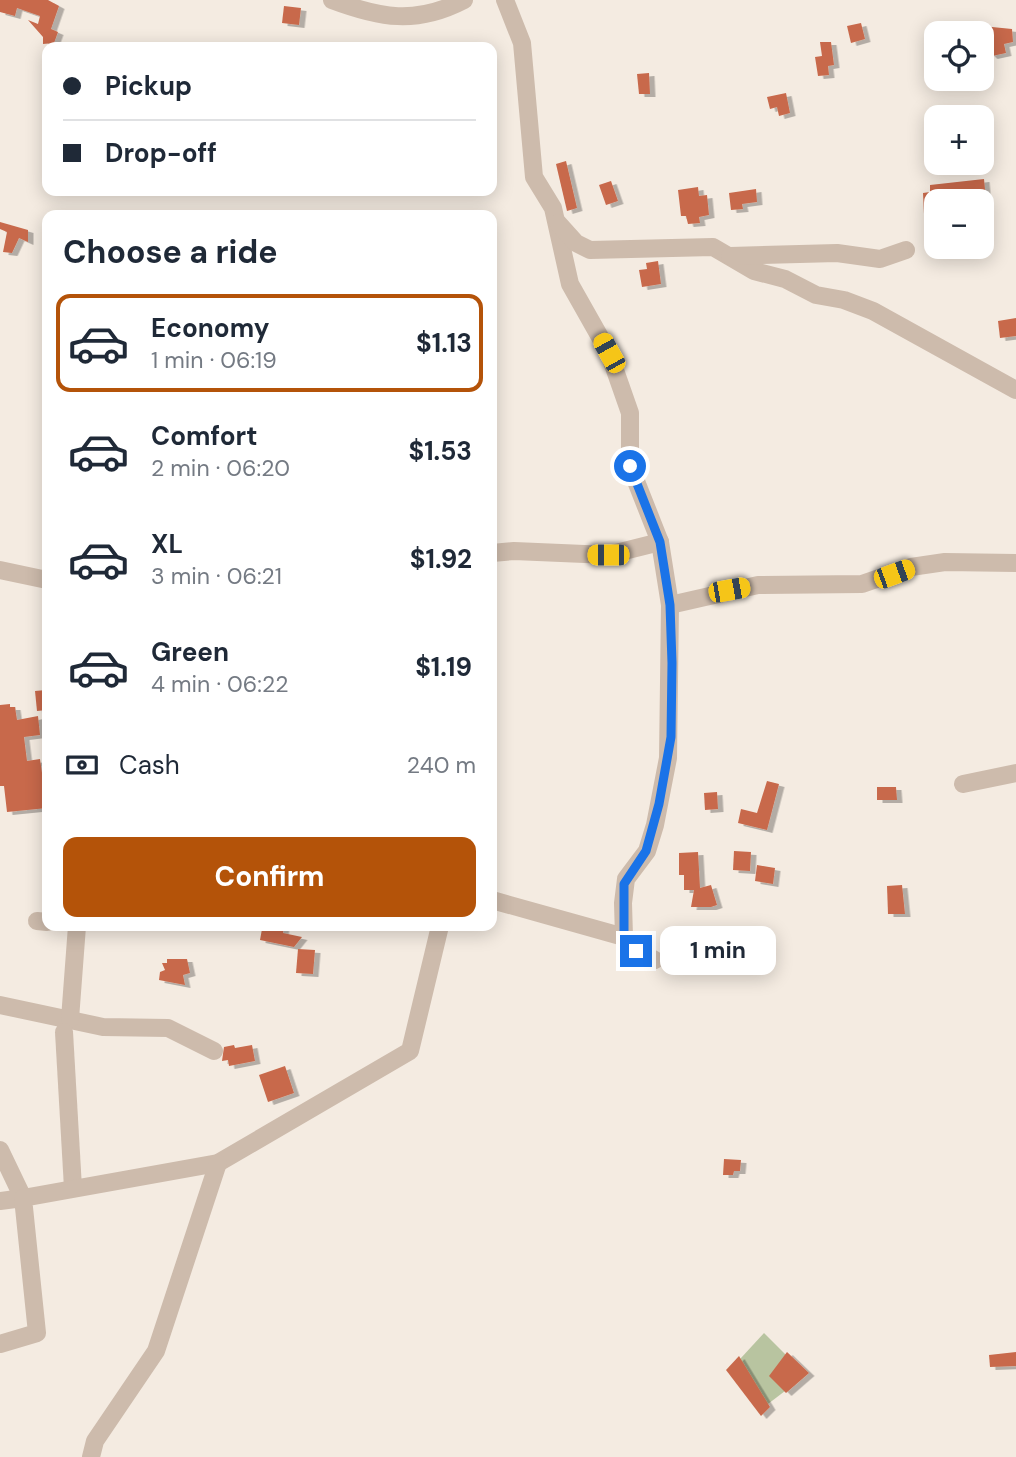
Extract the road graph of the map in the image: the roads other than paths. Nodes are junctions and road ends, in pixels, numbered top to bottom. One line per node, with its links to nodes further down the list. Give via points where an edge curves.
1 (332, 0): 2 (street, via 370,14 395,17 444,10)
2 (464, 0)
3 (505, 0): 4 (street, via 522,43 534,177)
4 (558, 222): 6 (street, via 576,243 590,250 708,247); 8 (street, via 570,284 609,353 630,413 630,466)
5 (906, 250): 6 (street, via 880,259 836,253)
6 (730, 256): 7 (street, via 754,271 785,279 816,295 873,311)
7 (1016, 390)
8 (660, 542): 9 (street, via 608,555); 13 (street)
9 (497, 553)
10 (1016, 563): 13 (street, via 945,562 911,567 862,584 758,585)
11 (0, 570): 12 (street)
12 (42, 579)
13 (670, 605): 19 (street, via 668,758 646,851 624,884)
14 (1016, 773): 15 (street)
15 (963, 784)
16 (497, 902): 19 (street)
17 (76, 931): 22 (street)
18 (439, 931): 25 (street, via 410,1051)
19 (624, 937): 20 (street, via 628,945)
20 (655, 960)
21 (0, 1005): 22 (street)
22 (67, 1026): 23 (street, via 168,1028); 26 (street)
23 (214, 1051)
24 (0, 1150): 27 (street)
25 (218, 1163): 26 (street); 30 (street, via 156,1351 95,1441)
26 (73, 1188): 27 (street)
27 (23, 1198): 28 (street); 29 (street, via 37,1334)
28 (0, 1202)
29 (0, 1344)
30 (91, 1457)

